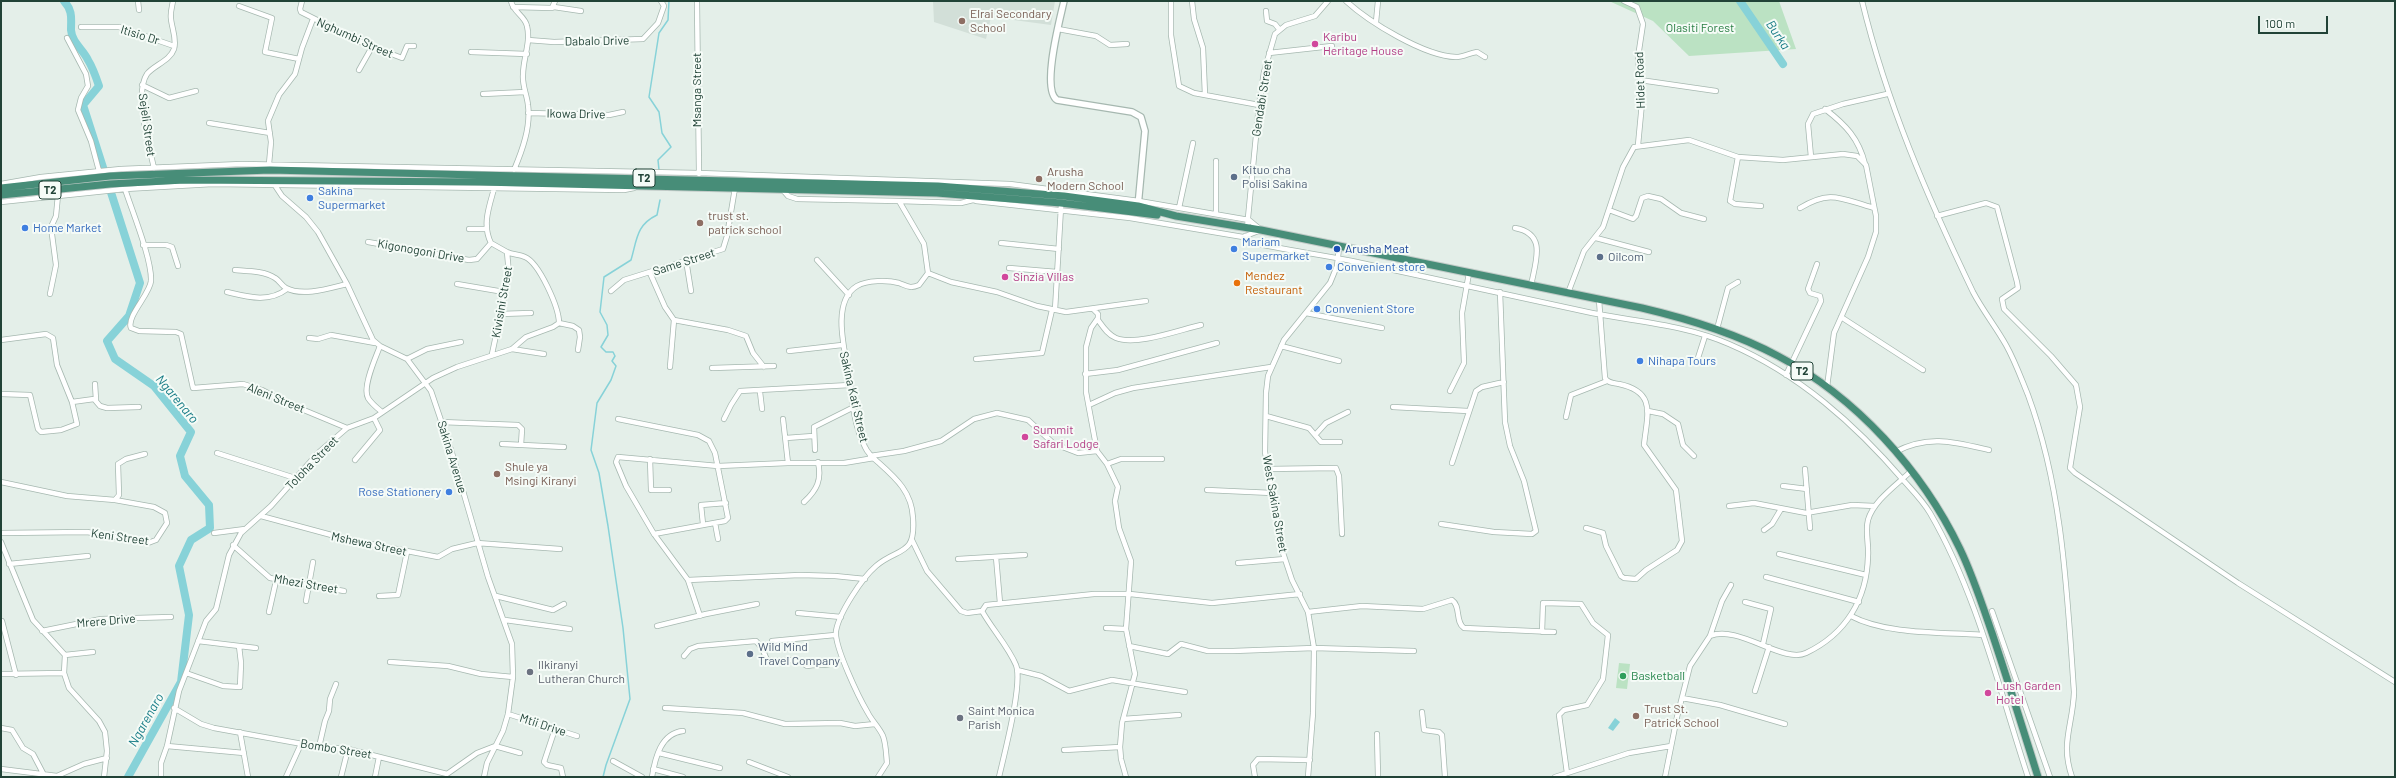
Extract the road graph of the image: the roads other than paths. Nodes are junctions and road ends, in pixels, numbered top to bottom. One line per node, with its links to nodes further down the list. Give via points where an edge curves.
1 (138, 1): 19 (street)
2 (173, 1): 30 (street, via 170,17)
3 (302, 1): 22 (street, Nghumbi Street, via 300,11)
4 (510, 1): 18 (street)
5 (555, 1): 17 (street)
6 (661, 1): 28 (street, Dabalo Drive, via 664,6 662,15 643,40)
7 (696, 1): 63 (street, Msanga Street)
8 (1064, 1): 25 (street)
9 (1171, 1): 47 (street, via 1171,35 1177,81 1183,89)
10 (1192, 1): 47 (street, via 1194,19 1203,48)
11 (1328, 1): 26 (street, via 1315,16)
12 (1378, 1): 23 (street)
13 (1624, 1): 40 (street, Hidet Road, via 1637,7 1642,24 1638,57)
14 (1862, 1): 46 (street)
15 (1348, 2): 23 (street)
16 (239, 6): 38 (street, via 272,18 265,52)
17 (554, 7): 18 (street); 20 (street)
18 (513, 8): 28 (street, via 526,23)
19 (139, 10)
20 (581, 11)
21 (1266, 11): 26 (street, via 1267,21)
22 (313, 19): 33 (street, Nghumbi Street); 38 (street)
23 (1376, 22): 37 (street, via 1436,53 1458,57 1477,52)
24 (81, 27): 30 (street, Itisio Dr, via 120,27)
25 (1058, 29): 29 (street, via 1096,36 1110,45); 82 (street, via 1049,82 1055,98 1135,112 1144,121 1146,131)
26 (1279, 29): 35 (street, Gendabi Street)
27 (67, 38): 64 (street, via 86,74 88,86 78,110 91,141)
28 (528, 40): 36 (street)
29 (1127, 44)
30 (174, 46): 41 (street, Sejeli Street, via 171,55 150,71)
31 (414, 46): 33 (street, Nghumbi Street, via 407,46 402,58)
32 (1332, 46): 35 (street)
33 (372, 47): 39 (street)
34 (471, 52): 36 (street)
35 (1269, 53): 48 (street, Gendabi Street)
36 (526, 54): 44 (street, via 523,76)
37 (1485, 57)
38 (299, 60): 53 (street, via 295,74 283,88 269,117)
39 (358, 70)
40 (1640, 80): 43 (street); 55 (street, Hidet Road, via 1642,103)
41 (142, 85): 42 (street, via 169,98); 61 (street, Sejeli Street, via 145,126)
42 (196, 91)
43 (1716, 91)
44 (525, 92): 45 (street); 51 (street)
45 (483, 94)
46 (1887, 94): 49 (street); 91 (street)
47 (1205, 95): 48 (street)
48 (1259, 105): 93 (street, Gendabi Street)
49 (1825, 109): 57 (street, via 1813,114 1808,121); 60 (street, via 1838,119 1859,143)
50 (623, 112): 51 (street, Ikowa Drive, via 611,115)
51 (528, 113): 62 (street, via 524,141)
52 (209, 123): 53 (street)
53 (270, 133): 59 (street)
54 (1193, 143): 85 (street)
55 (1638, 145): 56 (street, via 1689,140); 88 (street, via 1629,154)
56 (1738, 157): 57 (street, via 1783,160); 84 (street, via 1730,201 1735,204)
57 (1811, 157): 60 (street, via 1852,155 1860,158)
58 (1216, 161): 90 (street)
59 (269, 164): 61 (street); 62 (street)
60 (1866, 166): 87 (street)
61 (154, 168): 64 (street, via 121,169)
62 (513, 173): 63 (street); 65 (highway, T2, via 270,170); 66 (highway, T2)
63 (699, 176): 67 (highway, T2); 82 (highway, T2, via 938,186)
64 (98, 179): 65 (highway, T2); 68 (street, via 41,177); 71 (highway, T2); 73 (street); 76 (highway, T2); 77 (street)
65 (110, 180): 66 (highway, T2)
66 (542, 180): 67 (highway, T2)
67 (580, 181): 70 (highway, T2)
68 (1, 184)
69 (274, 184): 73 (street, via 213,184); 74 (street); 121 (street, via 282,196 312,224)
70 (643, 186): 72 (highway, T2); 74 (street, via 624,190)
71 (1, 188)
72 (734, 188): 75 (highway, T2); 110 (street, Same Street, via 727,236 722,249)
73 (125, 189): 104 (street, Aleni Street)
74 (494, 189): 97 (street, via 488,208)
75 (782, 189): 78 (highway, T2); 80 (street, via 788,196 797,199)
76 (1, 195)
77 (58, 195): 81 (street); 132 (street, via 56,216 51,227 56,265)
78 (963, 195): 79 (street); 83 (highway, T2)
79 (973, 200): 80 (street, via 961,203); 83 (street)
80 (899, 201): 118 (street, via 924,244)
81 (1, 202)
82 (1139, 203): 85 (street); 89 (highway, T2)
83 (1061, 206): 89 (highway, T2); 99 (street); 106 (street)
84 (1761, 206)
85 (1179, 208): 90 (street)
86 (1800, 208): 87 (street, via 1817,198 1828,196)
87 (1874, 208): 142 (street, via 1877,224 1875,239)
88 (1609, 210): 92 (street, via 1634,218 1642,198 1648,196 1660,200 1681,214); 100 (street)
89 (1150, 212): 94 (highway, T2)
90 (1216, 214): 93 (street)
91 (1937, 216): 331 (street, via 1986,203 1997,207 2018,288 2002,299 2004,309 2076,385 2080,407 2070,468 2074,473); 396 (street, via 1977,300 2006,343 2016,364 2041,436 2060,521 2074,692 2066,744)
92 (1704, 219)
93 (1248, 220): 94 (street, Gendabi Street); 98 (street)
94 (1247, 228): 98 (highway, T2)
95 (1515, 228): 123 (street, via 1528,232 1536,243)
96 (469, 229): 97 (street)
97 (486, 229): 102 (street)
98 (1261, 230): 99 (street); 105 (highway, T2)
99 (1245, 236): 109 (street, via 1250,242 1257,244)
100 (1596, 238): 108 (street); 131 (street, via 1584,251)
101 (368, 242): 102 (street, Kigonogoni Drive, via 469,260 477,259)
102 (491, 243): 107 (street, Kivisini Street)
103 (1001, 243): 106 (street)
104 (143, 245): 113 (street, via 172,247); 202 (street, Aleni Street, via 150,272 150,287 130,325 139,331 181,334 192,387 243,384)
105 (1339, 248): 109 (street, West Sakina Street); 119 (highway, T2)
106 (1059, 249): 116 (street)
107 (507, 252): 129 (street, Kivisini Street, via 510,269); 145 (street, via 530,260 557,308)
108 (1649, 252)
109 (1338, 259): 124 (street); 139 (street, West Sakina Street, via 1326,291)
110 (686, 260): 117 (street, Same Street); 127 (street)
111 (817, 260): 133 (street)
112 (1817, 264): 166 (street, via 1808,289 1810,293 1820,296 1821,300)
113 (178, 266)
114 (1009, 268): 116 (street)
115 (235, 270): 125 (street, via 274,277)
116 (1057, 272): 137 (street)
117 (650, 273): 126 (street, Same Street, via 624,280); 143 (street, via 665,307)
118 (928, 273): 133 (street, via 924,281 914,288 894,283 866,282 856,286); 137 (street, via 944,280 983,288)
119 (1469, 273): 123 (highway, T2); 124 (street)
120 (1738, 282): 148 (street, via 1728,288)
121 (347, 284): 125 (street, via 311,291); 154 (street)
122 (457, 284): 129 (street)
123 (1531, 286): 131 (highway, T2)
124 (1467, 287): 130 (street); 181 (street, via 1462,313 1464,363)
125 (287, 289): 128 (street, via 266,298 252,298)
126 (611, 291)
127 (691, 291)
128 (227, 292)
129 (504, 292): 140 (street, Kivisini Street)
130 (1500, 292): 141 (street); 177 (street)
131 (1568, 293): 134 (highway, T2)
132 (50, 294)
133 (849, 295): 155 (street, Sakina Kati Street, via 843,308)
134 (1599, 300): 141 (street); 148 (highway, T2, via 1661,312)
135 (1146, 301): 136 (street)
136 (1093, 309): 137 (street, via 1075,312); 144 (street, via 1098,314)
137 (1054, 310): 162 (street, via 1042,353)
138 (531, 313): 140 (street)
139 (1306, 313): 147 (street); 156 (street, West Sakina Street)
140 (500, 314): 160 (street, Kivisini Street)
141 (1600, 314): 149 (street, via 1640,320); 175 (street)
142 (1841, 317): 172 (street); 180 (street, via 1831,346)
143 (674, 320): 168 (street); 169 (street, via 714,326 741,334 748,338 753,353)
144 (1098, 320): 146 (street, via 1111,335 1124,339 1159,336); 173 (street, via 1091,328 1087,339)
145 (559, 323): 157 (street, Toloha Street, via 526,337); 158 (street, via 579,330)
146 (1202, 325)
147 (1382, 328)
148 (1717, 329): 166 (highway, T2)
149 (1705, 336): 165 (street); 174 (street, via 1729,344)
150 (309, 338): 154 (street, Sakina Avenue, via 318,339 331,335)
151 (1, 340): 185 (street, via 41,334 53,338 57,365)
152 (461, 342): 163 (street, via 427,349)
153 (1217, 343): 173 (street, via 1118,370)
154 (378, 344): 163 (street, Sakina Avenue); 193 (street, via 367,393 369,399)
155 (842, 345): 159 (street); 179 (street, Sakina Kati Street)
156 (1281, 346): 164 (street); 170 (street, West Sakina Street)
157 (512, 349): 160 (street, Toloha Street); 161 (street)
158 (578, 350)
159 (789, 351)
160 (492, 354): 176 (street, Toloha Street)
161 (544, 354)
162 (976, 359)
163 (407, 360): 176 (street, Sakina Avenue)
164 (1339, 361)
165 (1696, 361)
166 (1792, 364): 174 (street); 180 (highway, T2)
167 (774, 366): 169 (street)
168 (670, 367)
169 (764, 367): 171 (street)
170 (1271, 367): 186 (street, via 1133,388); 195 (street, West Sakina Street, via 1268,376)
171 (712, 368)
172 (1923, 370)
173 (1085, 374): 186 (street)
174 (1786, 374): 230 (street, via 1841,415 1871,443)
175 (1606, 381): 192 (street, via 1637,389); 197 (street, via 1571,396)
176 (426, 382): 193 (street, Toloha Street); 201 (street, Sakina Avenue)
177 (1504, 382): 191 (street, via 1479,388); 247 (street, via 1504,410 1510,446 1524,481 1536,531 1532,534 1494,532)
178 (96, 384): 184 (street)
179 (850, 385): 182 (street); 188 (street, Sakina Kati Street)
180 (1827, 387): 213 (highway, T2, via 1855,410)
181 (1450, 391)
182 (760, 392): 190 (street); 198 (street, via 740,391)
183 (1, 394): 185 (street, via 30,395 38,429 41,432 75,426 77,422)
184 (96, 400): 185 (street); 187 (street, via 100,406 113,409)
185 (72, 402)
186 (1089, 405): 212 (street)
187 (139, 407)
188 (854, 407): 204 (street, via 817,424); 217 (street, Sakina Kati Street, via 859,432)
189 (1393, 407): 191 (street)
190 (762, 409)
191 (1468, 411): 223 (street)
192 (1648, 411): 216 (street, via 1663,414 1678,424 1683,445); 248 (street, via 1644,445 1676,490 1683,532 1681,544 1636,579 1624,578 1606,546 1603,533)
193 (382, 412): 196 (street, Toloha Street)
194 (1348, 412): 203 (street, via 1326,423)
195 (1266, 416): 203 (street, via 1309,428); 226 (street, West Sakina Street, via 1265,452)
196 (374, 418): 202 (street, Toloha Street); 220 (street, via 380,430)
197 (1566, 418)
198 (724, 419)
199 (783, 419): 205 (street)
200 (618, 420): 225 (street, via 706,438 715,453)
201 (441, 422): 208 (street, via 518,425 522,429); 259 (street, Sakina Avenue)
202 (347, 428): 229 (street, Toloha Street, via 318,453)
203 (1316, 434): 206 (street, via 1321,442)
204 (813, 436): 205 (street); 210 (street)
205 (786, 438): 221 (street)
206 (1340, 442)
207 (502, 444): 208 (street)
208 (521, 446): 209 (street)
209 (564, 447)
210 (815, 450)
211 (1989, 450): 213 (street, via 1951,440 1916,442)
212 (1097, 451): 217 (street, via 1078,453 1052,443 1028,420 997,413 974,419 941,441); 224 (street)
213 (1895, 452): 228 (highway, T2)
214 (217, 453): 229 (street)
215 (145, 454): 237 (street, via 119,463 118,495)
216 (1694, 456)
217 (872, 457): 222 (street, via 844,463); 257 (street, Sakina Kati Street, via 906,490 913,517)
218 (650, 459): 225 (street); 234 (street, via 651,490); 254 (street, via 618,457 616,460 626,486)
219 (1162, 459): 224 (street, via 1138,458)
220 (355, 460)
221 (788, 462): 222 (street); 225 (street)
222 (818, 462): 238 (street, via 818,487)
223 (1452, 463)
224 (1107, 464): 280 (street, via 1118,486 1115,501 1120,533 1130,554)
225 (718, 466): 239 (street)
226 (1268, 469): 236 (street, West Sakina Street); 255 (street, via 1336,468 1339,476)
227 (1806, 469): 233 (street)
228 (1912, 470): 230 (street); 394 (highway, T2, via 1945,520 1975,584)
229 (295, 478): 244 (street, Toloha Street)
230 (1903, 479): 241 (street); 309 (street, via 1916,493 1938,528 1956,564)
231 (1, 482): 237 (street, Keni Street, via 67,496)
232 (1784, 486): 233 (street)
233 (1807, 489): 243 (street)
234 (669, 490)
235 (1207, 490): 236 (street)
236 (1272, 493): 268 (street, West Sakina Street)
237 (115, 500): 252 (street, Keni Street, via 154,506 165,513 167,523 156,540 148,543 87,532)
238 (804, 502)
239 (726, 503): 245 (street, via 728,518); 246 (street, via 701,506)
240 (1729, 506): 242 (street, via 1754,503)
241 (1875, 506): 243 (street, via 1855,505); 272 (street, via 1868,521 1869,551)
242 (1781, 509): 243 (street); 251 (street, via 1772,524)
243 (1808, 513): 249 (street)
244 (261, 516): 250 (street, Toloha Street); 262 (street, Mshewa Street, via 297,528)
245 (715, 523): 246 (street); 256 (street)
246 (703, 524): 254 (street)
247 (1441, 524)
248 (1586, 528)
249 (1810, 528)
250 (245, 529): 253 (street); 260 (street, Toloha Street)
251 (1764, 530)
252 (1, 532)
253 (214, 533)
254 (654, 534): 275 (street)
255 (1342, 534)
256 (718, 539)
257 (912, 540): 274 (street, via 901,553 876,566); 290 (street, via 927,571 961,611 967,614)
258 (1, 542): 271 (street)
259 (477, 543): 261 (street, Mshewa Street); 262 (street, Mshewa Street, via 452,549 438,557); 283 (street, Sakina Avenue)
260 (233, 545): 276 (street, Mhezi Street, via 257,569); 312 (street, Toloha Street, via 218,602 206,621)
261 (560, 549)
262 (407, 552): 282 (street, via 400,592 396,597)
263 (1779, 554): 272 (street)
264 (1025, 555): 266 (street)
265 (88, 556): 271 (street)
266 (996, 557): 267 (street); 287 (street)
267 (958, 559)
268 (1285, 560): 270 (street); 281 (street, West Sakina Street)
269 (313, 562): 277 (street)
270 (1238, 563)
271 (9, 564): 305 (street, via 33,620)
272 (1866, 575): 286 (street)
273 (1766, 577): 286 (street)
274 (865, 579): 275 (street, via 800,575); 298 (street)
275 (688, 580): 295 (street)
276 (276, 581): 277 (street, Mhezi Street); 291 (street)
277 (309, 585): 279 (street, Mhezi Street); 284 (street)
278 (1731, 585): 310 (street, via 1722,601)
279 (344, 591)
280 (1130, 594): 281 (street, via 1212,603); 287 (street, via 1069,596); 304 (street)
281 (1300, 594): 292 (street, West Sakina Street)
282 (380, 596)
283 (496, 596): 288 (street, via 553,610); 299 (street, Sakina Avenue)
284 (306, 601)
285 (1745, 602): 313 (street, via 1771,609)
286 (1860, 602): 296 (street)
287 (1000, 603): 290 (street, via 986,605)
288 (564, 604)
289 (757, 604): 295 (street)
290 (982, 611): 325 (street, via 1010,654)
291 (269, 612)
292 (1308, 612): 306 (street, via 1362,606 1423,609 1452,600 1456,603 1460,623 1464,628); 318 (street, West Sakina Street)
293 (1992, 612): 395 (street)
294 (798, 613): 298 (street)
295 (700, 616): 301 (street)
296 (1851, 616): 309 (street, via 1872,624 1915,631); 316 (street, via 1822,643 1804,654 1789,654)
297 (171, 617): 305 (street, Mrere Drive, via 101,619)
298 (841, 617): 308 (street)
299 (505, 620): 303 (street); 330 (street, Sakina Avenue, via 513,650)
300 (2, 621): 329 (street)
301 (658, 626)
302 (1106, 628): 304 (street)
303 (570, 629)
304 (1126, 630): 315 (street)
305 (42, 631): 321 (street)
306 (1542, 632): 307 (street); 371 (street, via 1543,603 1577,602 1585,609 1593,623 1608,635 1603,679 1587,705 1564,710 1558,715)
307 (1554, 632)
308 (836, 635): 311 (street); 323 (street)
309 (1982, 635): 393 (street)
310 (1710, 636): 313 (street, via 1726,635); 336 (street, via 1692,662)
311 (772, 641)
312 (198, 642): 314 (street); 326 (street, Toloha Street)
313 (1763, 644): 316 (street)
314 (239, 646): 317 (street); 326 (street, via 242,663 240,687 224,686)
315 (1129, 646): 318 (street, via 1168,654 1181,644 1208,650 1233,651); 332 (street, via 1134,666)
316 (1769, 647): 334 (street)
317 (256, 648)
318 (1314, 648): 319 (street); 364 (street, West Sakina Street)
319 (1414, 651)
320 (92, 652): 321 (street)
321 (65, 655): 328 (street)
322 (684, 656): 323 (street, via 690,649 698,646 756,641 767,660 801,661 807,666 827,666)
323 (842, 659): 343 (street, via 862,703)
324 (390, 662): 330 (street, via 443,666 481,674)
325 (1017, 670): 332 (street, via 1041,676 1069,691 1108,681); 385 (street, via 1012,724)
326 (186, 673): 337 (street, Toloha Street)
327 (1, 674): 329 (street)
328 (64, 674): 329 (street); 363 (street, via 72,693 99,720 106,738)
329 (16, 675)
330 (513, 677): 340 (street, Sakina Avenue)
331 (2395, 682)
332 (1133, 683): 335 (street); 342 (street)
333 (336, 684): 355 (street)
334 (1755, 691)
335 (1185, 692)
336 (1682, 698): 344 (street, via 1720,705); 354 (street)
337 (174, 708): 348 (street, Bombo Street, via 208,726); 352 (street, Toloha Street)
338 (665, 708): 343 (street, via 743,713 785,724)
339 (1422, 712): 390 (street, via 1424,730 1439,732 1442,735)
340 (508, 714): 346 (street, Mtii Drive); 353 (street, Sakina Avenue)
341 (1179, 715): 342 (street)
342 (1124, 719): 356 (street)
343 (875, 724): 384 (street, via 882,735 887,763)
344 (1785, 724)
345 (1, 728): 370 (street, via 12,730 23,748 32,752)
346 (555, 729): 350 (street, Mtii Drive); 379 (street, via 544,762 561,768)
347 (683, 731): 361 (street, via 667,737)
348 (240, 732): 351 (street, Bombo Street); 359 (street)
349 (1377, 734): 389 (street)
350 (577, 736)
351 (301, 744): 355 (street, Bombo Street); 375 (street)
352 (167, 746): 359 (street); 373 (street, Toloha Street, via 161,763)
353 (494, 746): 360 (street); 362 (street, Bombo Street, via 477,753 447,774); 378 (street, Sakina Avenue)
354 (1670, 746): 371 (street, via 1629,753); 392 (street)
355 (319, 747): 357 (street, Bombo Street)
356 (1120, 747): 358 (street); 386 (street, via 1120,759)
357 (348, 749): 362 (street, Bombo Street); 376 (street)
358 (1064, 750)
359 (244, 753): 374 (street)
360 (520, 753)
361 (659, 753): 367 (street); 369 (street)
362 (379, 757): 377 (street)
363 (107, 758): 370 (street, via 84,764 57,776); 372 (street)
364 (1310, 760): 387 (street, via 1258,760 1253,765); 388 (street, West Sakina Street)
365 (613, 761): 380 (street)
366 (749, 762): 383 (street)
367 (720, 768)
368 (1, 769): 370 (street)
369 (653, 769): 381 (street); 382 (street)
370 (44, 775)
371 (1565, 775): 391 (street)
372 (104, 777)
373 (161, 777)
374 (248, 777)
375 (286, 777)
376 (341, 777)
377 (375, 777)
378 (484, 777)
379 (563, 777)
380 (642, 777)
381 (652, 777)
382 (683, 777)
383 (788, 777)
384 (878, 777)
385 (999, 777)
386 (1126, 777)
387 (1255, 777)
388 (1308, 777)
389 (1378, 777)
390 (1446, 777)
391 (1554, 777)
392 (1665, 777)
393 (2028, 777)
394 (2038, 777)
395 (2050, 777)
396 (2072, 777)

